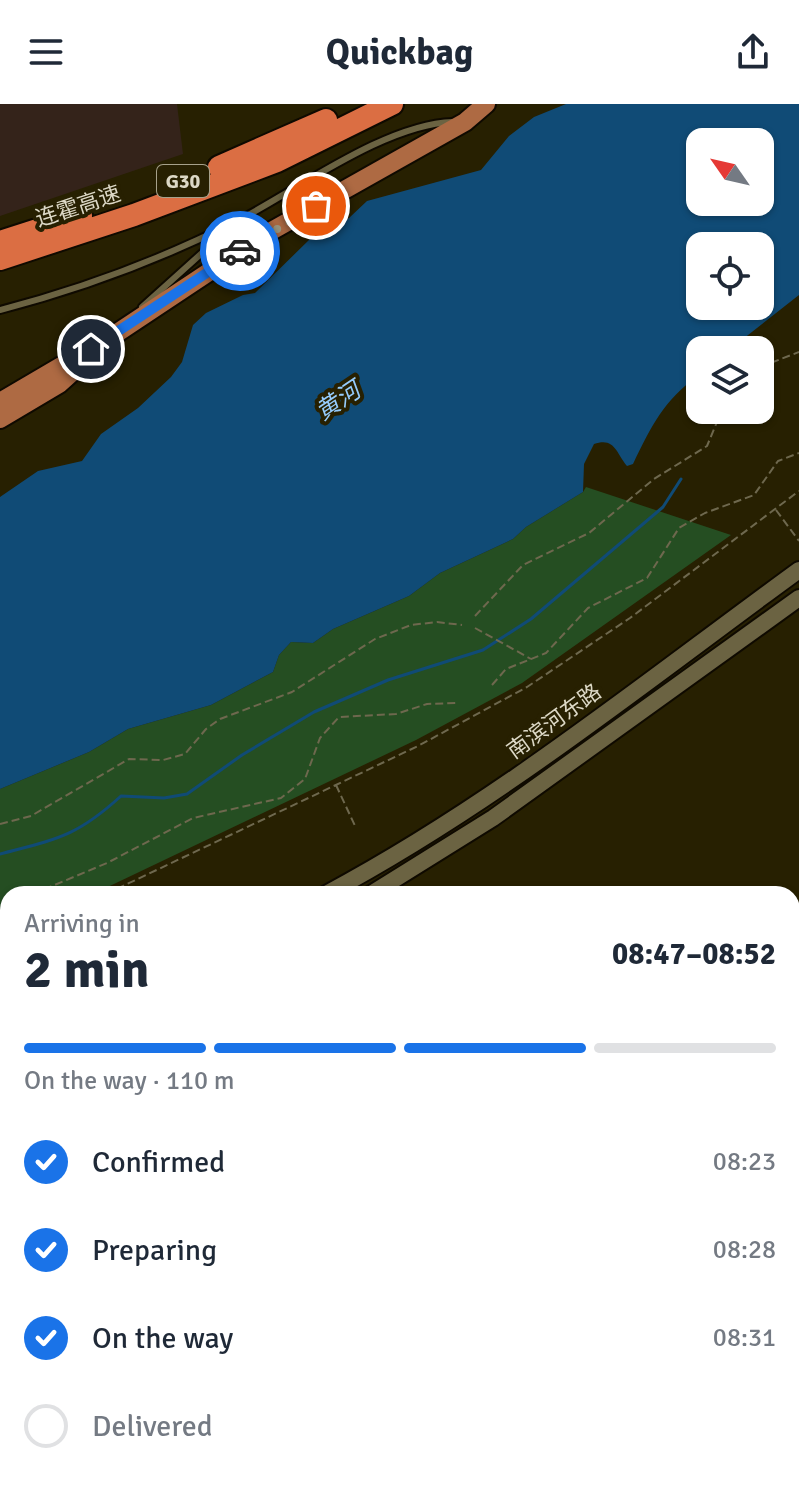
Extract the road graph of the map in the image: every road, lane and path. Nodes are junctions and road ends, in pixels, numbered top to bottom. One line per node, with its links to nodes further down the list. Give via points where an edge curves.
1 (360, 104): 6 (highway, 连霍高速 / G30, via 146,196)
2 (392, 104): 7 (highway, 连霍高速 / G30, via 277,161)
3 (486, 104): 4 (main road)
4 (465, 122): 5 (lane, via 428,123 334,165); 9 (main road, via 266,234)
5 (238, 220): 8 (lane, via 137,265); 9 (lane)
6 (0, 242)
7 (0, 259)
8 (0, 310)
9 (114, 335): 12 (main road); 13 (main road, via 59,384)
10 (799, 352): 11 (path)
11 (774, 362)
12 (0, 402)
13 (0, 419)
14 (716, 424): 21 (path, via 707,446 654,479 589,533 523,565)
15 (799, 453): 24 (path, via 778,461 754,495 679,528 647,578 588,608 546,653)
16 (799, 491): 17 (path)
17 (775, 509): 18 (path); 27 (path, via 630,618 527,687)
18 (799, 541)
19 (799, 570): 32 (main road, 南滨河东路, via 480,802)
20 (799, 598): 33 (main road, 南滨河东路, via 493,818)
21 (475, 616)
22 (462, 625): 28 (path, via 411,625 375,639 292,692 220,719 185,754 163,760 129,759 31,816)
23 (475, 628): 24 (path)
24 (532, 659): 25 (path, via 506,669)
25 (492, 685)
26 (457, 703): 30 (path, via 339,717 320,738 305,779 281,798 193,818)
27 (336, 784): 29 (path); 31 (path)
28 (0, 824)
29 (356, 828)
30 (52, 886)
31 (123, 886)
32 (339, 886)
33 (384, 886)

